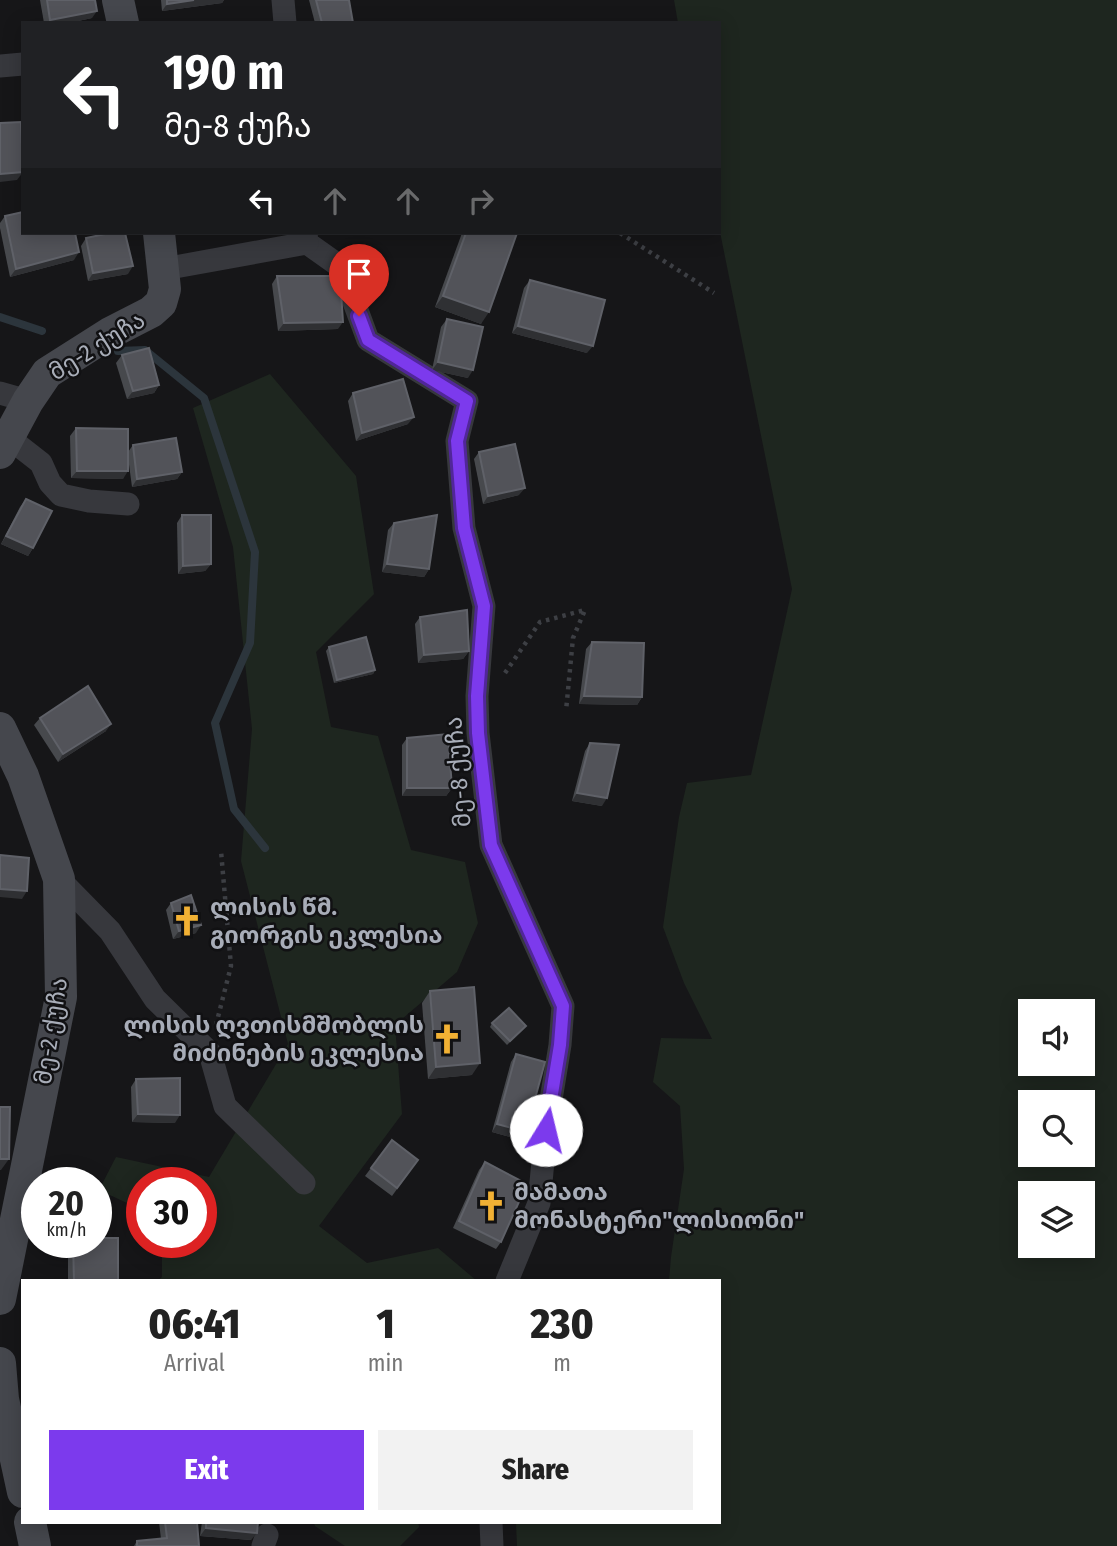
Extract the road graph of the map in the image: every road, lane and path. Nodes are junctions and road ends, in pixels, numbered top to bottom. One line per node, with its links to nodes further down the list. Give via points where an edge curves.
1 (118, 0): 3 (main road)
2 (283, 0): 4 (street)
3 (123, 21)
4 (285, 21)
5 (21, 64): 6 (street)
6 (0, 66)
7 (159, 235): 10 (main road, მე-2 ქუჩა)
8 (623, 235): 11 (path)
9 (307, 238): 10 (street); 15 (street, მე-8 ქუჩა, via 341,267 368,340 467,401 457,441 464,528 484,606)
10 (164, 269): 12 (main road, მე-2 ქუჩა, via 161,303 151,312 110,333)
11 (714, 293)
12 (14, 397): 13 (main road, მე-2 ქუჩა)
13 (5, 446): 14 (street, via 41,463 61,495)
14 (128, 504)
15 (477, 696): 16 (path, via 500,680 540,622 585,610 573,638); 22 (street, მე-8 ქუჩა, via 491,845 563,1006 539,1203)
16 (566, 711)
17 (0, 728): 19 (main road, მე-2 ქუჩა, via 23,776)
18 (221, 851): 20 (path, via 231,966)
19 (59, 879): 20 (street, via 110,931 155,999); 23 (main road, მე-2 ქუჩა, via 61,997)
20 (210, 1053): 21 (street, via 225,1106)
21 (304, 1183)
22 (508, 1279)
23 (1, 1289)
24 (0, 1363): 25 (main road)
25 (21, 1483)
26 (30, 1524): 28 (main road)
27 (491, 1524): 29 (street)
28 (35, 1546)
29 (492, 1546)

